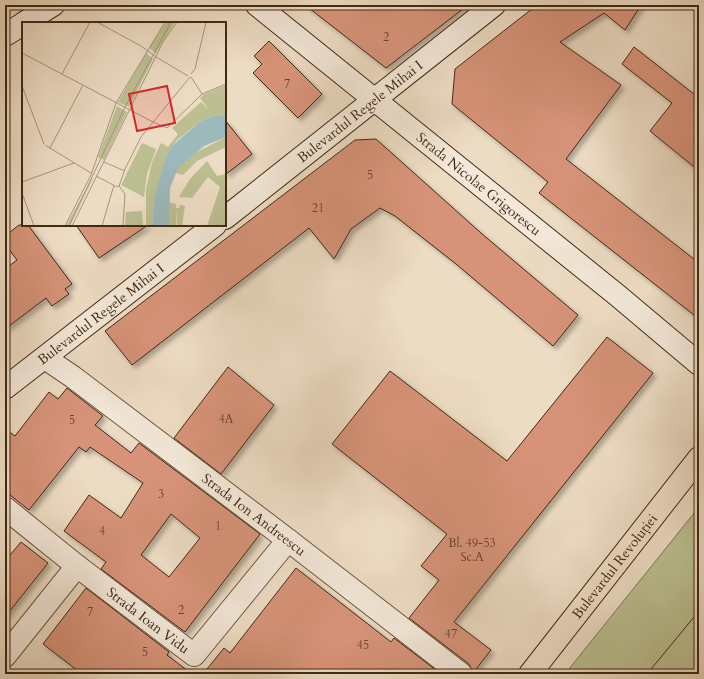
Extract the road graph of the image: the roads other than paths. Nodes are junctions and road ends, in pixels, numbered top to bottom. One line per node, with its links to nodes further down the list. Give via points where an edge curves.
1 (53, 5): 4 (street)
2 (257, 5): 7 (street, Strada Nicolae Grigorescu)
3 (494, 5): 7 (street, Bulevardul Regele Mihai I)
4 (26, 22)
5 (22, 24): 6 (street)
6 (5, 35)
7 (375, 100): 8 (street, Bulevardul Regele Mihai I); 11 (street, Strada Nicolae Grigorescu)
8 (226, 217)
9 (214, 226): 10 (street, Bulevardul Regele Mihai I)
10 (45, 358): 12 (street, Bulevardul Regele Mihai I); 15 (street, Strada Ion Andreescu)
11 (699, 364)
12 (5, 388)
13 (699, 458): 19 (main road, Bulevardul Revoluției)
14 (5, 508): 16 (street, Strada Ioan Vidu)
15 (288, 540): 16 (street, Strada Ioan Vidu, via 194,655); 18 (street, Strada Ion Andreescu)
16 (77, 566): 17 (street)
17 (5, 656)
18 (461, 674)
19 (530, 674)

